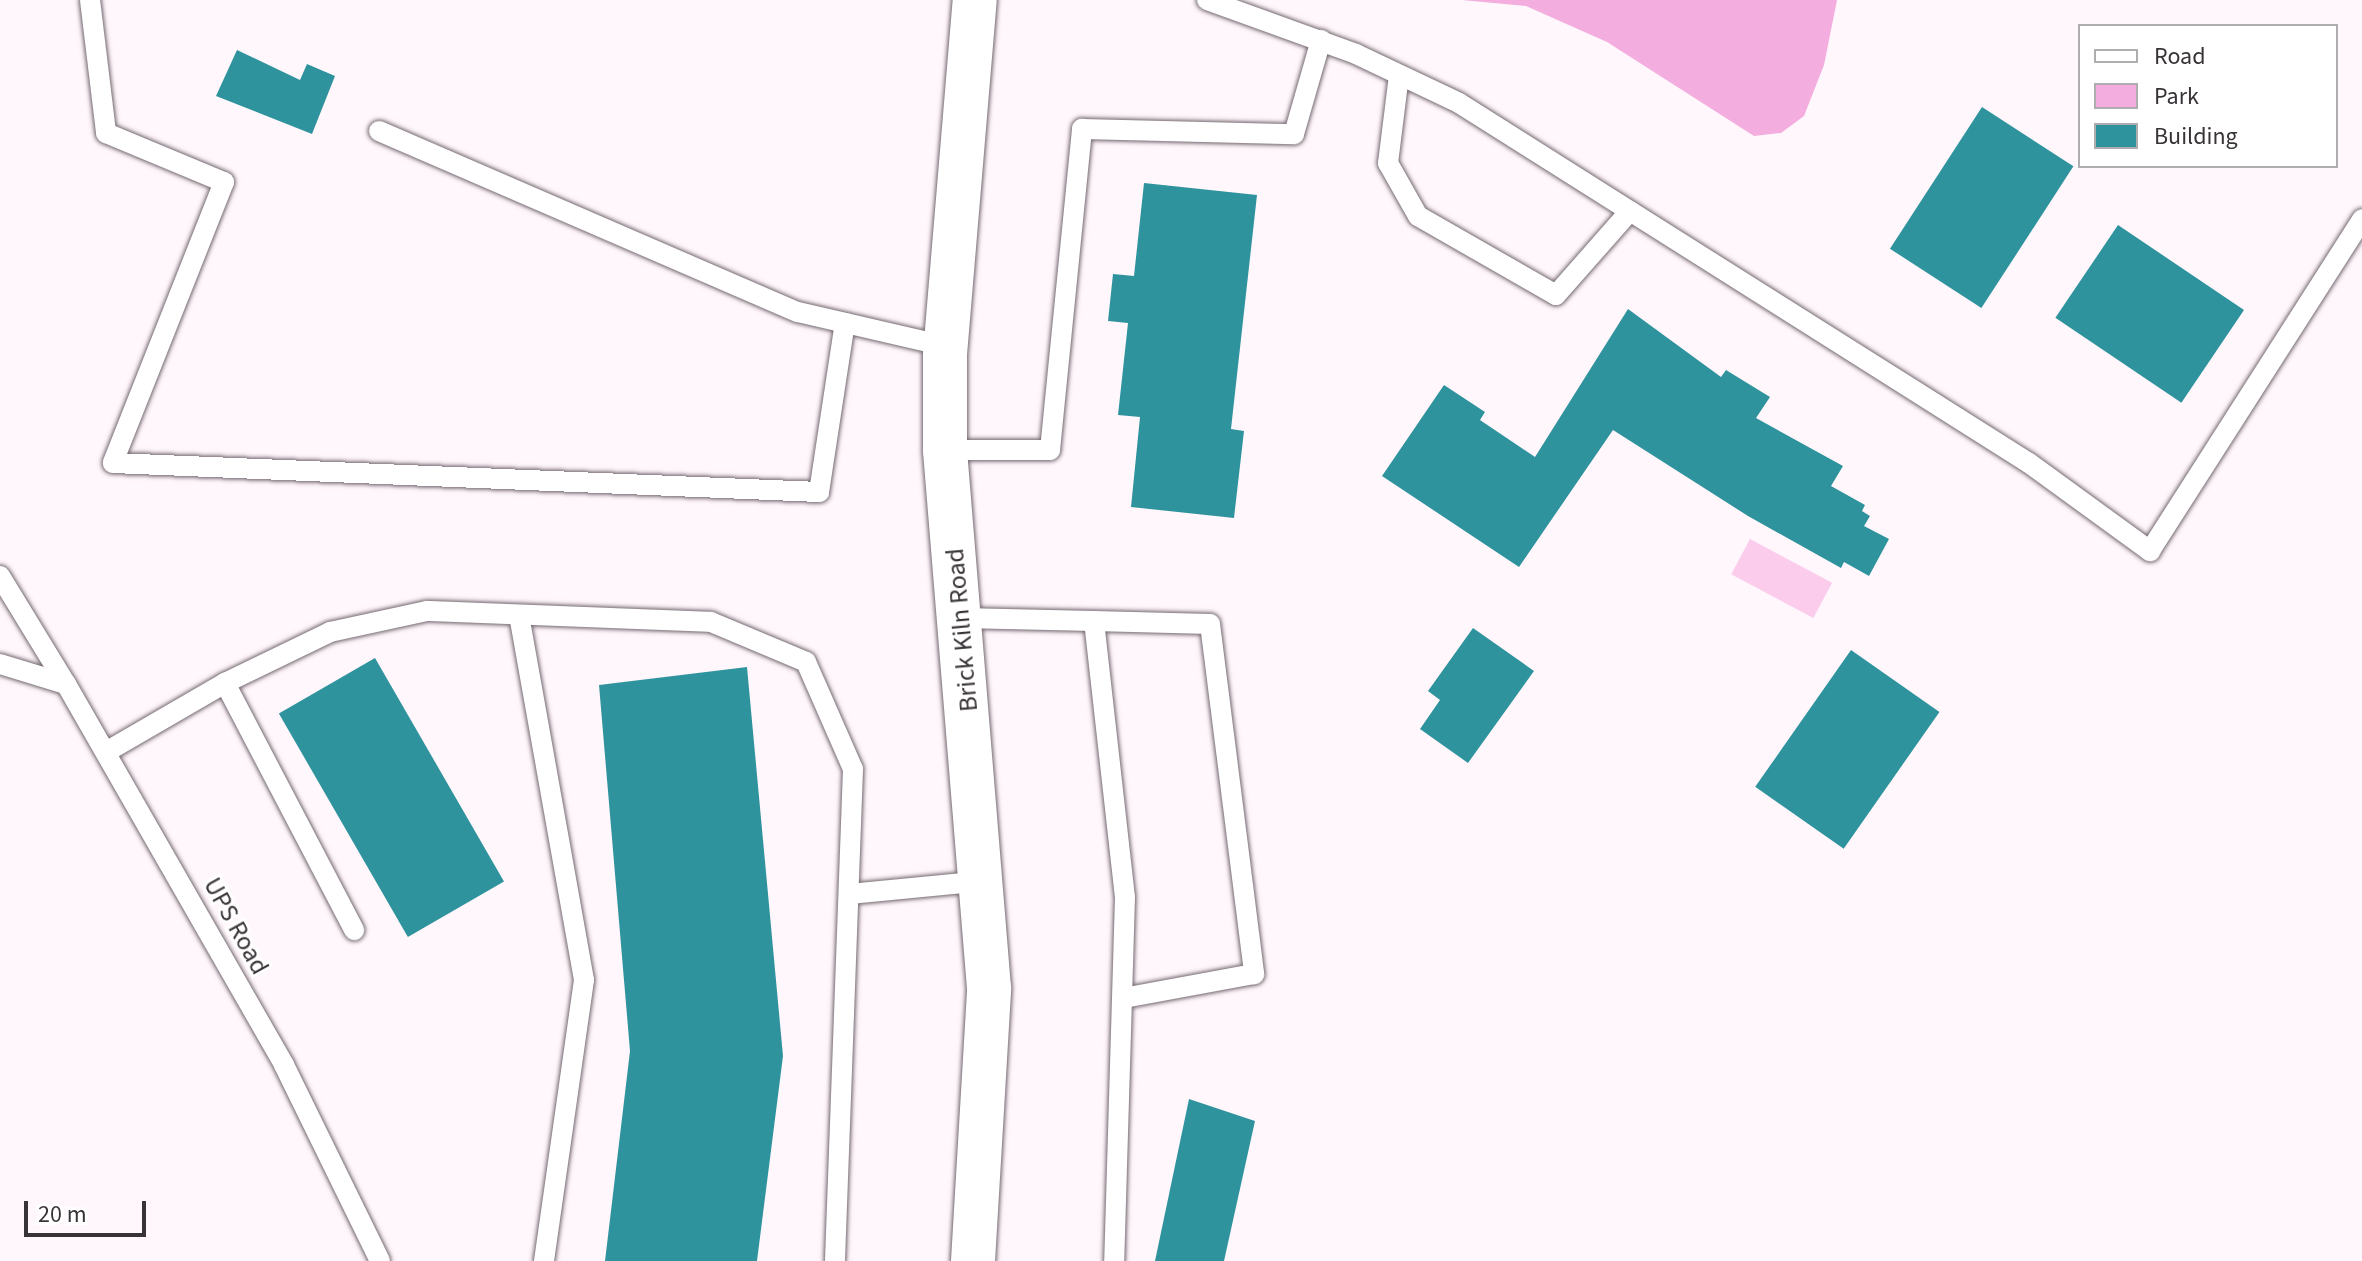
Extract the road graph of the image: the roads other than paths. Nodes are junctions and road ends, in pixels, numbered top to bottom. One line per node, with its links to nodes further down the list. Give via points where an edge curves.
1 (90, 0): 9 (lane, via 106,133 224,182 113,463 819,492)
2 (975, 0): 10 (street, Brick Kiln Road)
3 (1207, 0): 4 (lane)
4 (1321, 40): 5 (lane); 11 (lane, via 1294,134 1082,129 1050,450)
5 (1399, 75): 7 (lane, via 1459,103); 7 (lane, via 1388,163 1418,216 1556,295)
6 (379, 131): 9 (lane, via 798,312)
7 (1630, 211): 8 (lane, via 2029,463 2150,551)
8 (2362, 219)
9 (845, 323): 10 (lane)
10 (945, 346): 11 (street, Brick Kiln Road)
11 (945, 450): 14 (street, Brick Kiln Road)
12 (0, 576): 18 (lane, UPS Road)
13 (519, 615): 17 (lane, via 427,611 330,632); 21 (lane, via 711,622 806,662 853,769); 25 (lane, via 584,980)
14 (961, 618): 15 (lane); 20 (street, Brick Kiln Road)
15 (1094, 621): 23 (lane, via 1125,897); 23 (lane, via 1210,624 1254,974)
16 (0, 664): 18 (lane)
17 (225, 683): 19 (lane); 22 (lane)
18 (66, 684): 19 (lane, UPS Road)
19 (106, 752): 24 (lane, UPS Road, via 277,1052)
20 (984, 881): 21 (lane); 27 (street, Brick Kiln Road, via 989,1017)
21 (849, 894): 26 (lane)
22 (354, 930)
23 (1123, 998): 28 (lane)
24 (380, 1261)
25 (544, 1261)
26 (835, 1261)
27 (973, 1261)
28 (1114, 1261)

